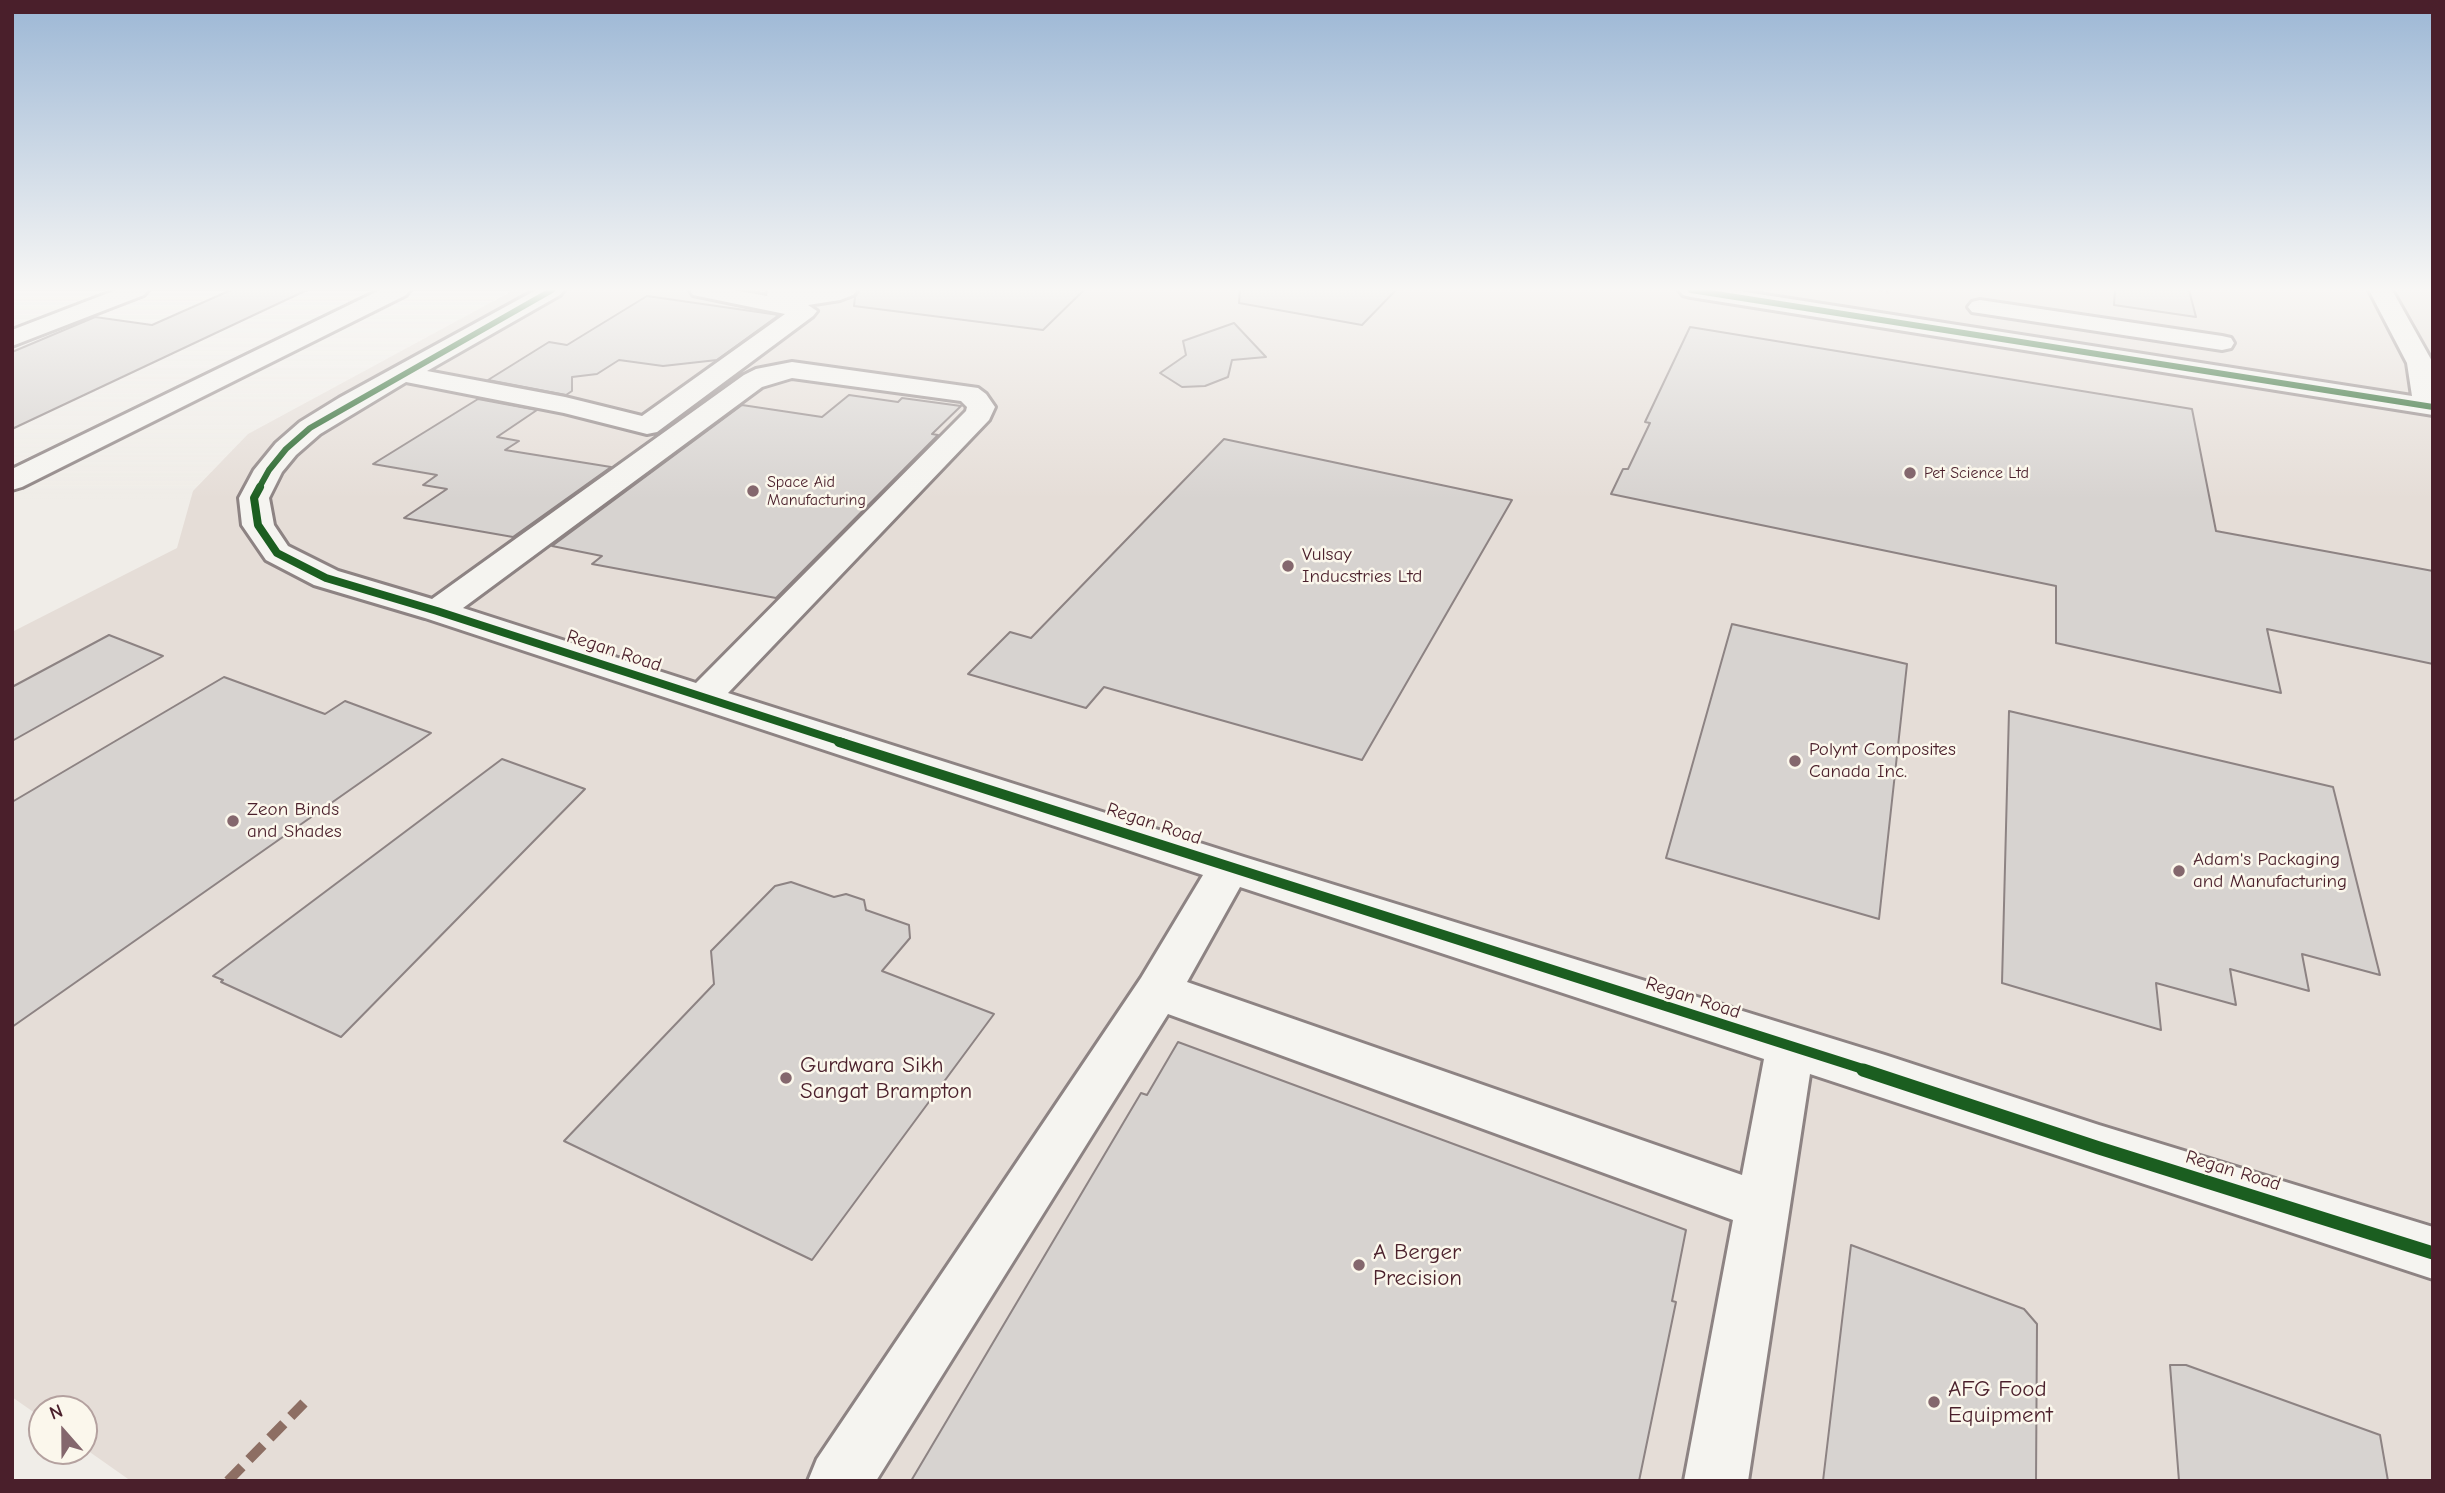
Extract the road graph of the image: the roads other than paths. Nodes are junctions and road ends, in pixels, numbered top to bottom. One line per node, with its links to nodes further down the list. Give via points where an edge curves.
1 (257, 360): 8 (street)
2 (428, 360): 6 (street, Regan Road)
3 (738, 360): 6 (street, via 647,426)
4 (2139, 360): 7 (street)
5 (2418, 360): 7 (street)
6 (403, 374): 9 (street, Regan Road, via 310,428 269,470 254,498 258,525 277,553 326,578)
7 (2430, 406)
8 (12, 481)
9 (437, 611): 10 (street, Regan Road); 10 (street, via 765,375 792,370 969,394 977,400 979,414)
10 (703, 697): 11 (street, Regan Road)
11 (1229, 868): 12 (street); 13 (street, Regan Road)
12 (1158, 991): 14 (street); 16 (street)
13 (1790, 1048): 14 (street); 15 (street, Regan Road)
14 (1763, 1207): 17 (street)
15 (2433, 1253)
16 (839, 1481)
17 (1716, 1481)

